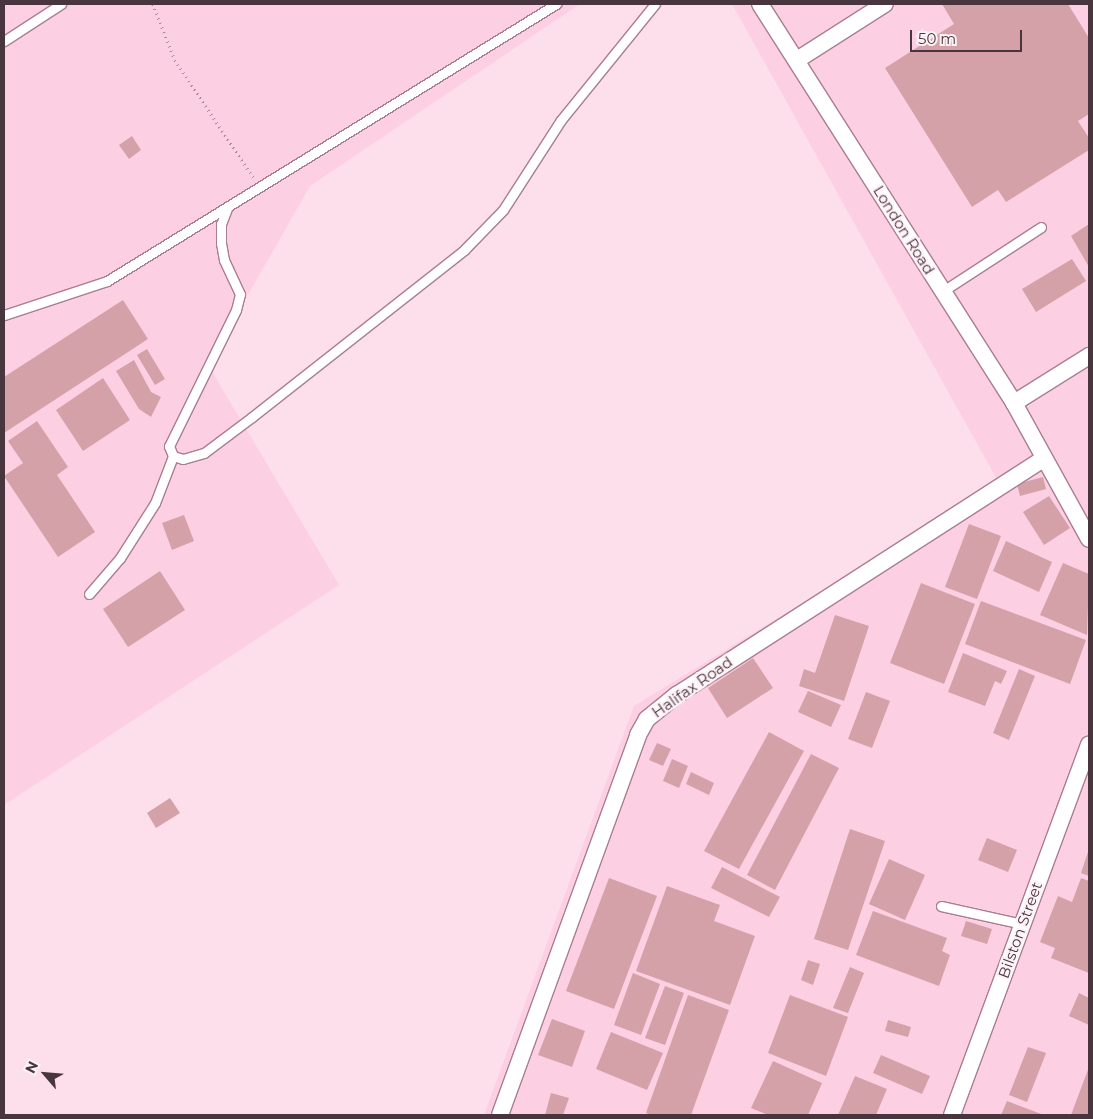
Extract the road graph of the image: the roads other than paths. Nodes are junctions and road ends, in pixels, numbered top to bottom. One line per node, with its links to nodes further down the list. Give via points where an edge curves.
1 (61, 4): 6 (lane)
2 (556, 4): 8 (lane)
3 (655, 4): 14 (lane, via 561,120 503,210 464,250 394,302 367,329 312,367 204,453 183,459)
4 (760, 4): 7 (street, London Road)
5 (885, 4): 7 (street)
6 (4, 41)
7 (797, 60): 10 (street, London Road)
8 (228, 206): 11 (lane, via 107,281); 14 (lane, via 221,224 221,243 224,260 240,294 197,393 169,446)
9 (1041, 227): 10 (lane)
10 (943, 291): 13 (street, London Road)
11 (4, 315)
12 (1089, 356): 13 (street)
13 (1014, 403): 15 (street, London Road)
14 (173, 456): 17 (lane, via 155,503 120,558)
15 (1043, 459): 16 (street); 21 (street, Halifax Road, via 677,695 647,719 638,735)
16 (1089, 538)
17 (89, 594)
18 (1089, 744): 20 (street, Bilston Street)
19 (941, 906): 20 (lane)
20 (1022, 924): 22 (street, Bilston Street)
21 (500, 1115)
22 (952, 1115)

